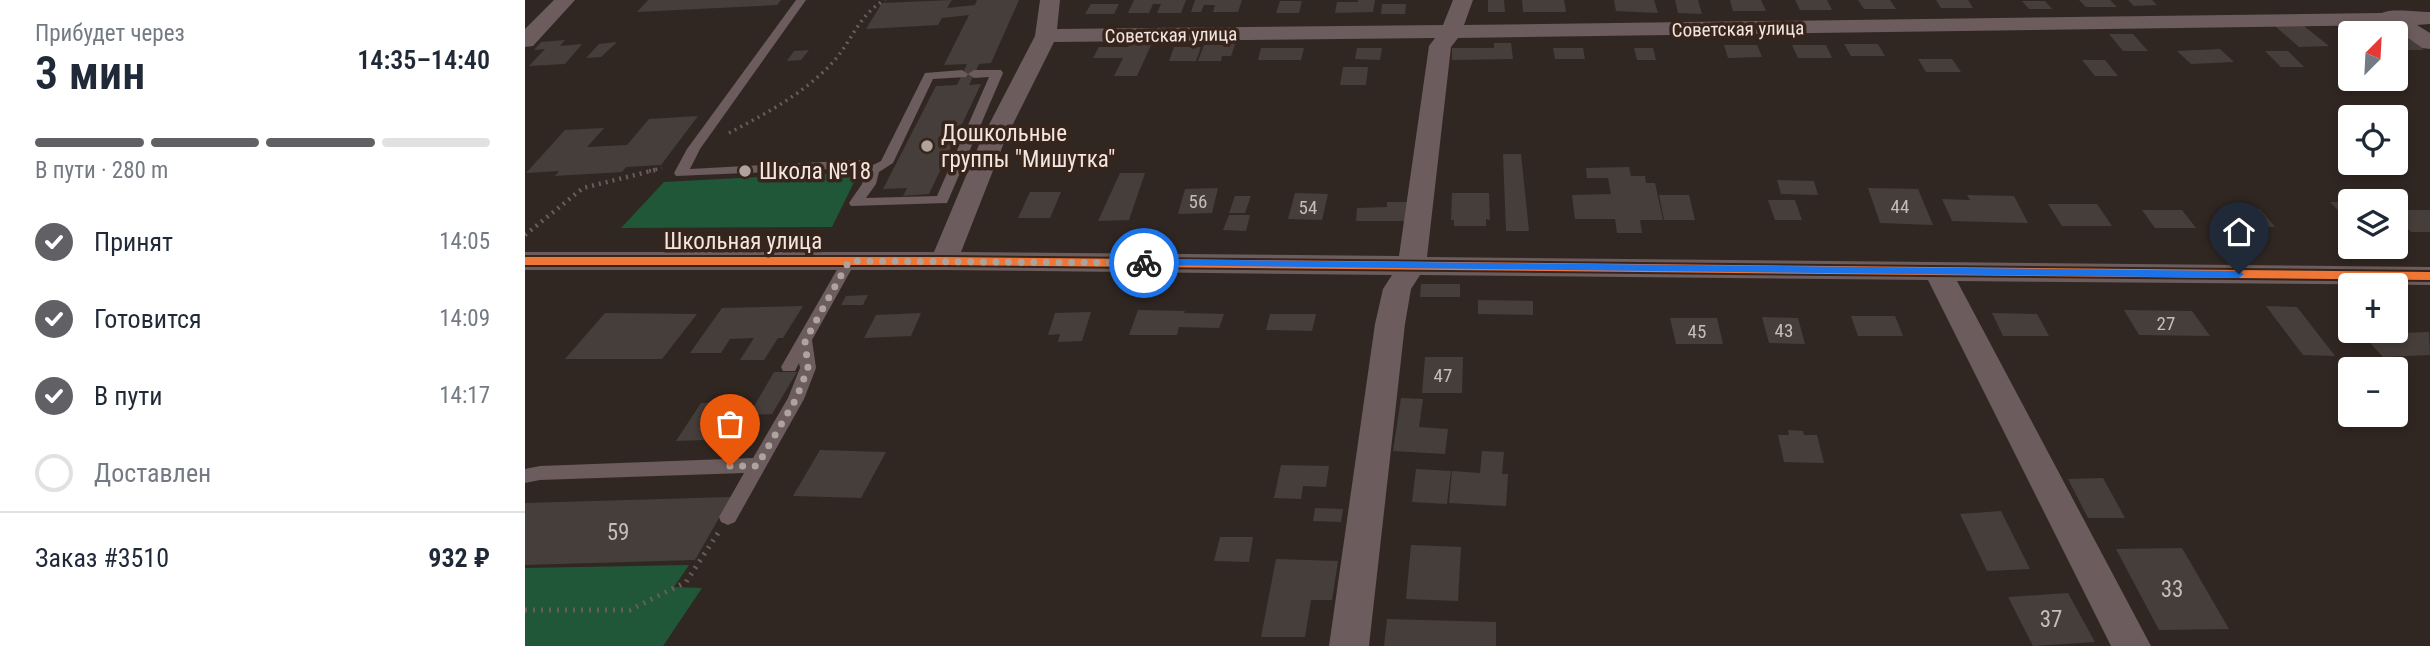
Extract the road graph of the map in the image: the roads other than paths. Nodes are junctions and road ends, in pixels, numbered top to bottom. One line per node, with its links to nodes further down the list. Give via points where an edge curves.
1 (565, 0): 10 (street)
2 (801, 0): 12 (lane, via 681,173 860,164)
3 (1049, 0): 9 (street)
4 (1463, 0): 8 (street)
5 (2367, 0): 7 (street)
6 (2430, 18): 7 (street, Советская улица)
7 (2394, 19): 8 (street, Советская улица); 11 (street)
8 (1451, 32): 9 (street, Советская улица); 16 (street, via 1440,46)
9 (1046, 36): 15 (street, via 993,140)
10 (525, 41)
11 (2430, 43)
12 (873, 170): 12 (lane, via 856,203 942,200 997,73 929,76 886,163)
13 (525, 261): 14 (street, Школьная улица)
14 (849, 261): 15 (street, Школьная улица); 19 (lane)
15 (944, 261): 16 (street, Школьная улица)
16 (1412, 265): 17 (street, Школьная улица); 24 (street, via 1397,289 1390,324)
17 (1938, 272): 18 (street, Школьная улица); 25 (street)
18 (2430, 276)
19 (805, 341): 20 (lane); 21 (lane, via 808,368 796,399)
20 (789, 366)
21 (757, 466): 22 (lane); 23 (lane)
22 (525, 476)
23 (728, 517)
24 (1349, 646)
25 (2131, 646)

